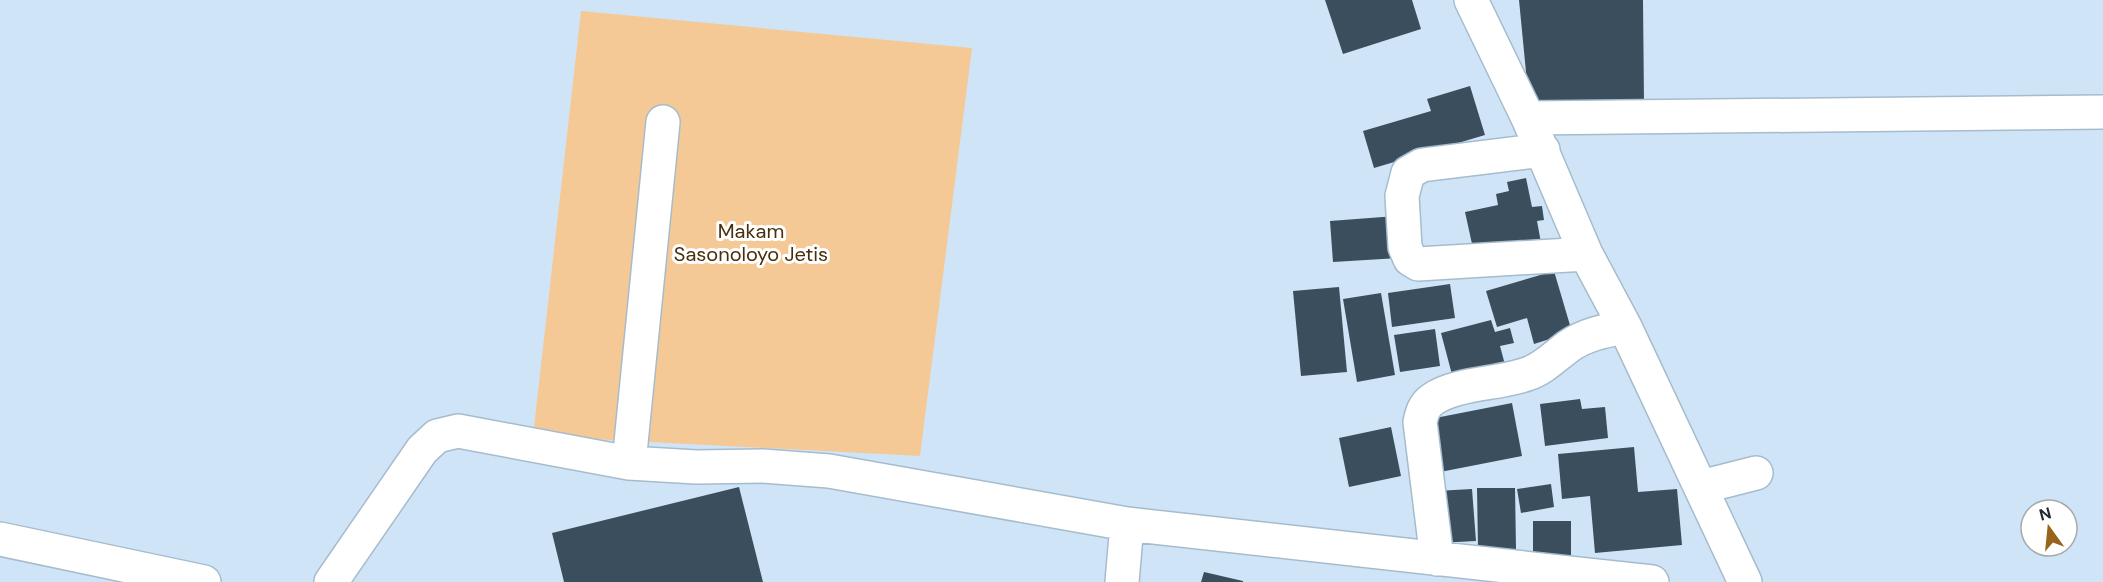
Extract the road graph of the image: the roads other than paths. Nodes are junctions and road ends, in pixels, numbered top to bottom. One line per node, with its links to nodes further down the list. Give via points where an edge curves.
1 (1471, 0): 3 (street)
2 (2103, 112): 3 (street)
3 (1528, 118): 5 (street)
4 (663, 122): 8 (street)
5 (1543, 150): 6 (street); 6 (street, via 1422,165 1408,173 1402,196 1408,255 1418,264)
6 (1586, 254): 7 (street)
7 (1625, 327): 10 (street); 13 (street, via 1592,334 1527,374 1445,393 1423,409 1420,422)
8 (629, 463): 11 (street, via 829,471); 16 (street, via 458,430 437,436 422,450)
9 (1756, 473): 10 (street)
10 (1701, 487): 19 (street)
11 (1127, 524): 13 (street); 17 (street)
12 (0, 539): 15 (street)
13 (1424, 566): 14 (street)
14 (1500, 573): 18 (street)
15 (204, 582)
16 (331, 582)
17 (1122, 582)
18 (1652, 582)
19 (1745, 582)

